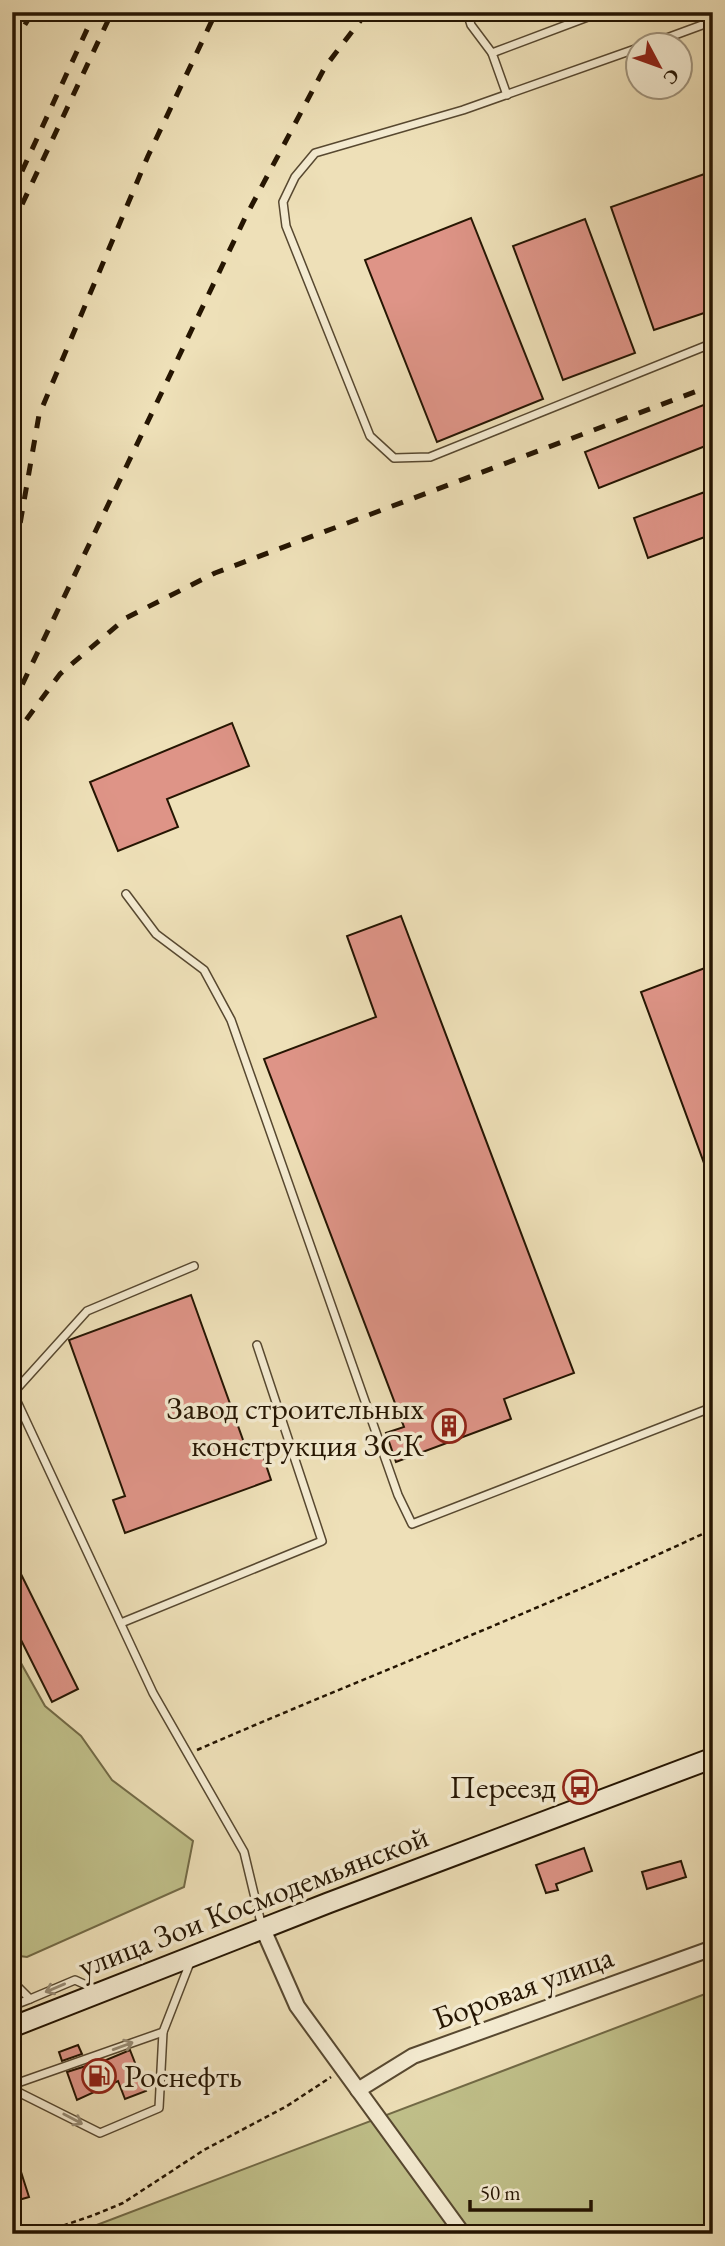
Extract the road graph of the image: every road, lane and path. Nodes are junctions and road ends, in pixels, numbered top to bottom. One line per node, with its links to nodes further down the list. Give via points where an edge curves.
1 (467, 12): 5 (lane)
2 (601, 12): 5 (lane)
3 (713, 21): 4 (lane)
4 (683, 32)
5 (492, 53): 7 (lane)
6 (624, 53): 7 (lane)
7 (507, 95): 8 (lane, via 315,153 295,177 284,202 286,226 370,436 394,458 430,457)
8 (713, 343)
9 (126, 894): 12 (lane, via 156,934 204,970 231,1020 412,1524)
10 (194, 1266): 14 (lane, via 87,1311 13,1393)
11 (257, 1345): 14 (lane, via 322,1541)
12 (713, 1407)
13 (713, 1529): 15 (path)
14 (121, 1623): 15 (lane)
15 (188, 1754): 17 (lane, via 244,1852)
16 (713, 1758): 17 (main road, улица Зои Космодемьянской)
17 (263, 1929): 19 (main road, улица Зои Космодемьянской); 27 (street, via 297,2006)
18 (713, 1948): 29 (street, Боровая улица, via 413,2056)
19 (192, 1957): 22 (main road, улица Зои Космодемьянской); 26 (lane)
20 (12, 1981): 21 (lane)
21 (16, 1991): 23 (lane)
22 (103, 1992): 23 (lane, one-way to 23, via 75,1979); 25 (main road, улица Зои Космодемьянской)
23 (30, 1999): 24 (lane)
24 (12, 2006)
25 (12, 2027)
26 (163, 2032): 28 (lane, one-way to 26); 28 (lane, one-way to 26, via 100,2133 159,2108)
27 (340, 2065): 29 (street); 30 (path, via 329,2080 204,2150 123,2203)
28 (12, 2087)
29 (358, 2090): 31 (street)
30 (39, 2234)
31 (463, 2234)

